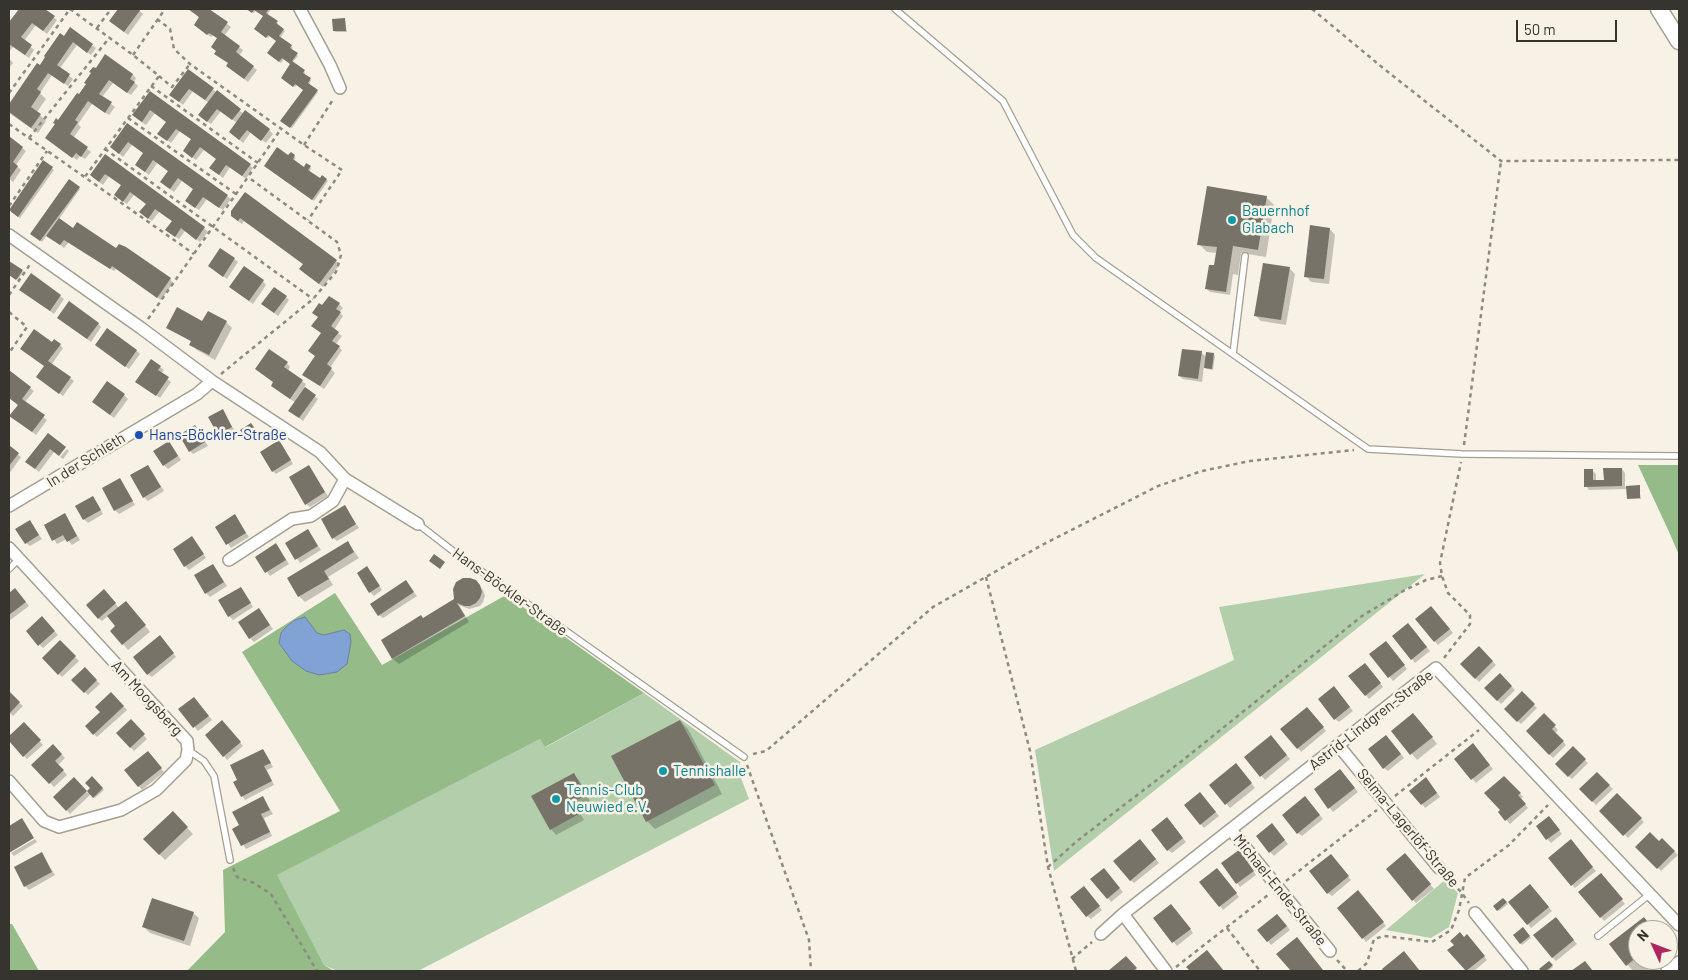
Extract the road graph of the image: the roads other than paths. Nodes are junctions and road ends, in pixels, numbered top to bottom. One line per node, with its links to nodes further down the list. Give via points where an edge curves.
1 (300, 9): 5 (street)
2 (895, 9): 8 (lane, via 1003,101 1073,235 1096,258)
3 (1659, 9): 4 (main road)
4 (1679, 41)
5 (340, 88)
6 (9, 235): 9 (street, Hans-Böckler-Straße)
7 (1245, 256): 8 (lane)
8 (1233, 354): 10 (lane, via 1368,449 1462,454)
9 (212, 381): 11 (street, Hans-Böckler-Straße, via 320,452); 12 (street, In der Schleth, via 197,394)
10 (1679, 456)
11 (345, 479): 13 (street, Hans-Böckler-Straße); 16 (street, via 333,500 311,516 292,520)
12 (9, 506)
13 (418, 524): 20 (lane, Hans-Böckler-Straße)
14 (9, 548): 15 (street, Am Moogsberg)
15 (20, 559): 17 (lane); 19 (street, Am Moogsberg, via 187,741)
16 (229, 560)
17 (9, 569)
18 (1338, 745): 22 (street, Astrid-Lindgren-Straße); 24 (street, Selma-Lagerlöf-Straße); 25 (street, Astrid-Lindgren-Straße, via 1436,668)
19 (188, 750): 21 (street, Am Moogsberg, via 186,760 156,790 121,810 59,827 44,821); 23 (lane, via 204,762 214,776)
20 (744, 757)
21 (9, 781)
22 (1230, 830): 27 (street, Astrid-Lindgren-Straße); 31 (street, Michael-Ende-Straße)
23 (230, 860)
24 (1439, 868)
25 (1650, 894): 28 (street, Astrid-Lindgren-Straße); 30 (lane)
26 (1475, 913): 34 (street)
27 (1123, 914): 29 (street, Astrid-Lindgren-Straße); 33 (street)
28 (1679, 925)
29 (1101, 934)
30 (1598, 936)
31 (1330, 951)
32 (1679, 962): 35 (street)
33 (1166, 971)
34 (1522, 971)
35 (1667, 971)

